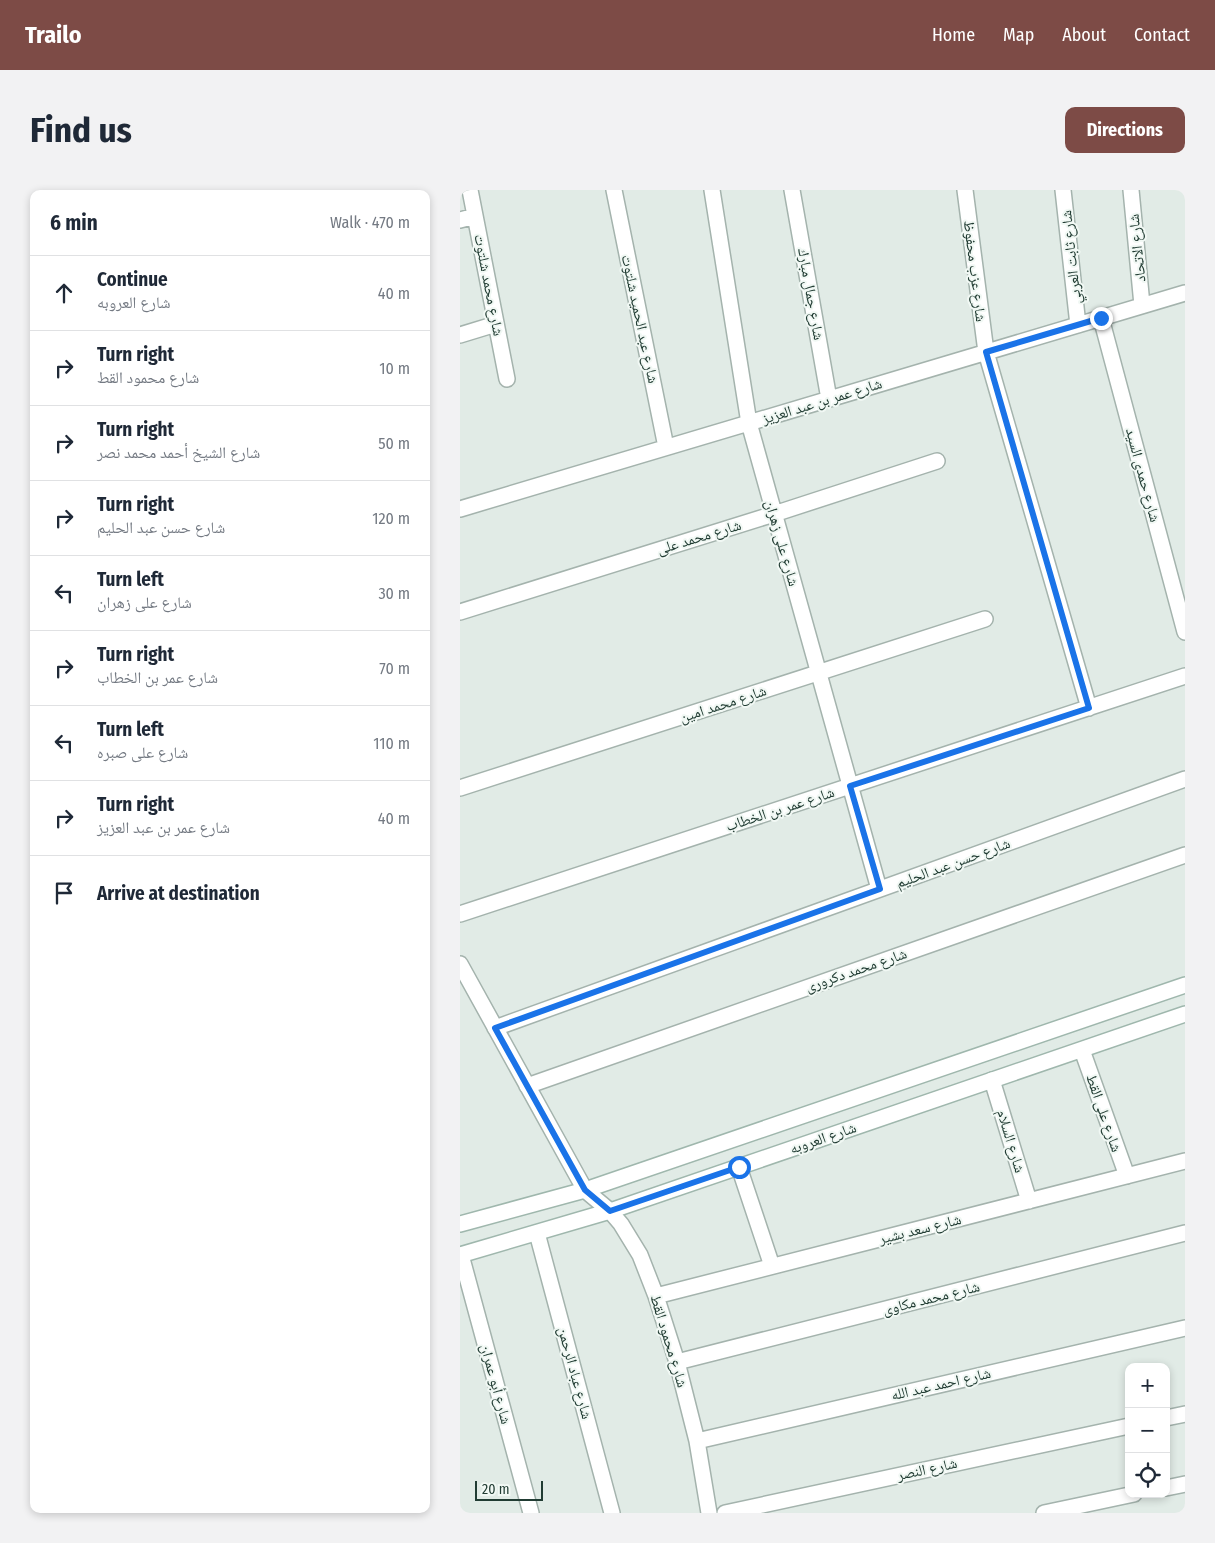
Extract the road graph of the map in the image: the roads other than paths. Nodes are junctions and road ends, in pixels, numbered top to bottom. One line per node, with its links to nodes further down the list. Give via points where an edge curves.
1 (470, 190): 8 (street, شارع محمد شلتوت)
2 (614, 190): 20 (street, شارع عبد الحميد شلتوت)
3 (712, 190): 19 (street, شارع على زهران)
4 (792, 190): 18 (street, شارع جمال مبارك)
5 (965, 190): 16 (street, شارع عزب محفوظ)
6 (1063, 190): 14 (street, شارع ثابت العربي)
7 (1131, 190): 11 (street, شارع الاتحاد)
8 (475, 216): 9 (street); 13 (street, شارع محمد شلتوت)
9 (460, 220)
10 (1185, 293): 11 (street, شارع عمر بن عبد العزيز)
11 (1142, 305): 12 (street, شارع عمر بن عبد العزيز)
12 (1101, 318): 14 (street, شارع عمر بن عبد العزيز); 26 (street, شارع حمدى السيد)
13 (496, 324): 15 (street); 17 (street, شارع محمد شلتوت)
14 (1078, 324): 16 (street, شارع عمر بن عبد العزيز)
15 (460, 335)
16 (986, 352): 18 (street, شارع عمر بن عبد العزيز); 29 (street, شارع عزب محفوظ)
17 (507, 379)
18 (829, 399): 19 (street, شارع عمر بن عبد العزيز)
19 (749, 423): 20 (street, شارع عمر بن عبد العزيز); 23 (street, شارع على زهران)
20 (666, 447): 22 (street, شارع عمر بن عبد العزيز)
21 (937, 461): 23 (street, شارع محمد على)
22 (460, 509)
23 (774, 514): 24 (street, شارع محمد على); 27 (street, شارع على زهران)
24 (460, 612)
25 (986, 619): 27 (street, شارع محمد امين)
26 (1185, 632)
27 (818, 673): 31 (street, شارع على زهران); 32 (street, شارع محمد امين)
28 (1185, 676): 29 (street, شارع عمر بن الخطاب)
29 (1089, 708): 31 (street, شارع عمر بن الخطاب)
30 (1185, 779): 34 (street, شارع حسن عبد الحليم)
31 (850, 786): 34 (street, شارع على زهران); 35 (street, شارع عمر بن الخطاب)
32 (460, 788)
33 (1185, 855): 42 (street, شارع محمد دكرورى)
34 (880, 889): 39 (street, شارع حسن عبد الحليم)
35 (460, 914)
36 (460, 964): 39 (street)
37 (1185, 985): 46 (street, شارع العروبه)
38 (1184, 1017): 40 (street, شارع العروبه)
39 (495, 1028): 42 (street)
40 (1082, 1050): 41 (street, شارع العروبه); 45 (street, شارع على القط)
41 (992, 1080): 44 (street, شارع العروبه); 47 (street, شارع السلام)
42 (527, 1086): 46 (street)
43 (1185, 1161): 45 (street, شارع سعد بشير)
44 (739, 1167): 48 (street, شارع العروبه); 53 (street)
45 (1126, 1176): 47 (street, شارع سعد بشير)
46 (585, 1190): 48 (street, شارع محمود القط); 49 (street, شارع العروبه)
47 (1029, 1201): 53 (street, شارع سعد بشير)
48 (610, 1211): 50 (street, شارع العروبه); 54 (street, شارع محمود القط, via 632,1239)
49 (460, 1224)
50 (537, 1233): 52 (street, شارع العروبه); 65 (street, شارع عباد الرحمن)
51 (1185, 1233): 56 (street, شارع محمد مكاوى)
52 (460, 1255): 64 (street, شارع أبو عمران)
53 (772, 1266): 54 (street, شارع سعد بشير)
54 (656, 1296): 56 (street, شارع محمود القط)
55 (1185, 1328): 60 (street, شارع احمد عبد الله)
56 (677, 1362): 60 (street, شارع محمود القط)
57 (1185, 1414): 58 (street)
58 (1170, 1417)
59 (1125, 1427): 67 (street, شارع النصر)
60 (697, 1441): 66 (street, شارع محمود القط)
61 (1185, 1484): 62 (street)
62 (1170, 1487)
63 (1125, 1496): 68 (street)
64 (531, 1513)
65 (612, 1513)
66 (709, 1513)
67 (725, 1513)
68 (1044, 1513)

